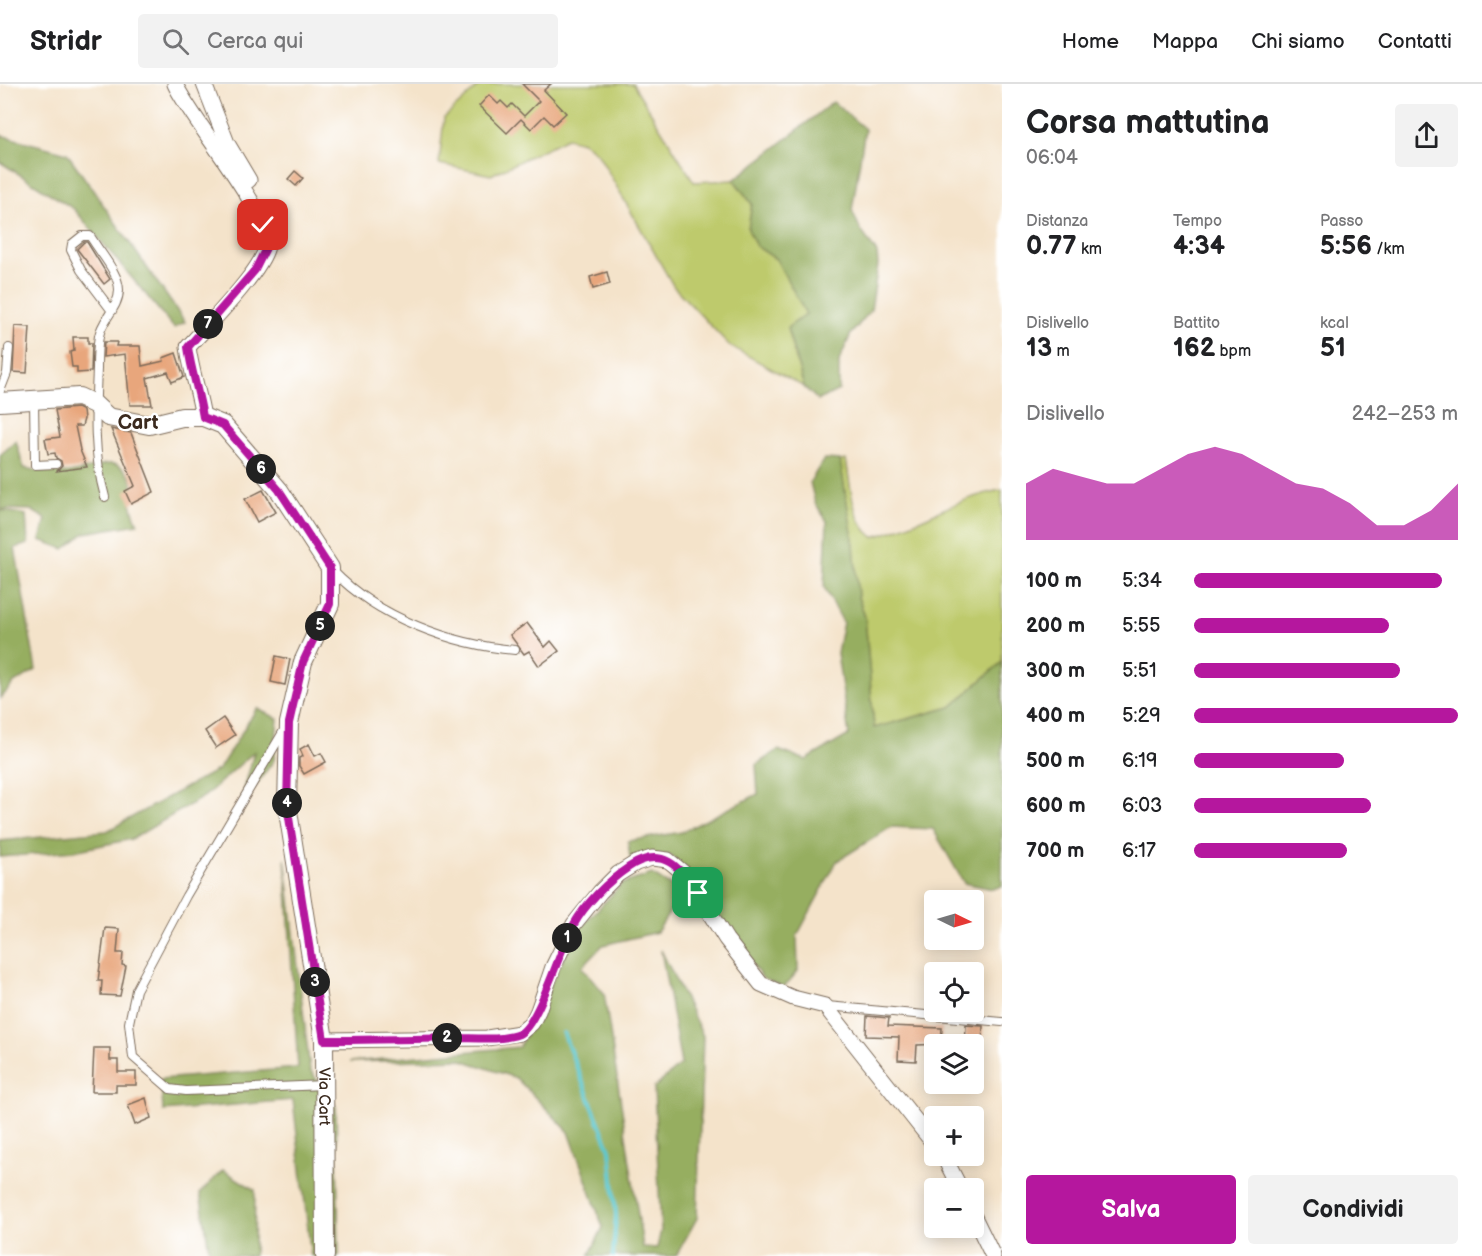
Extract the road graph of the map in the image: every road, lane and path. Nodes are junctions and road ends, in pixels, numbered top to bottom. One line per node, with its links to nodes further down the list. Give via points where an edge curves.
1 (175, 84): 3 (street, via 251,200 263,225)
2 (204, 84): 3 (street, via 227,143 253,186 267,229)
3 (267, 246): 10 (street, via 255,270 188,347)
4 (112, 311): 4 (lane, via 118,299 118,281 90,236 82,236 70,250); 9 (lane, via 99,334)
5 (9, 348): 6 (lane, via 7,373)
6 (0, 391)
7 (34, 399): 8 (street); 9 (street, via 79,398); 11 (lane, via 35,465)
8 (0, 402)
9 (94, 404): 10 (street, via 108,417 149,425 182,417); 12 (lane, via 98,472)
10 (203, 417): 13 (street, via 223,425 279,490)
11 (56, 464)
12 (105, 498)
13 (330, 568): 14 (lane, via 361,597 393,616 491,648); 15 (street, Via Cart, via 330,604 303,662)
14 (515, 650)
15 (289, 723): 18 (street, Via Cart, via 287,805); 19 (lane, via 186,896 136,990 129,1023 133,1057 170,1089)
16 (825, 1006): 17 (lane); 18 (street, via 761,984 726,939 685,874 668,860 652,858 618,874 574,924 538,1011 520,1034); 20 (street)
17 (1002, 1022)
18 (324, 1040): 19 (street, Via Cart)
19 (324, 1084): 22 (street, Via Cart)
20 (924, 1131)
21 (984, 1237): 23 (street)
22 (325, 1256)
23 (993, 1256)

